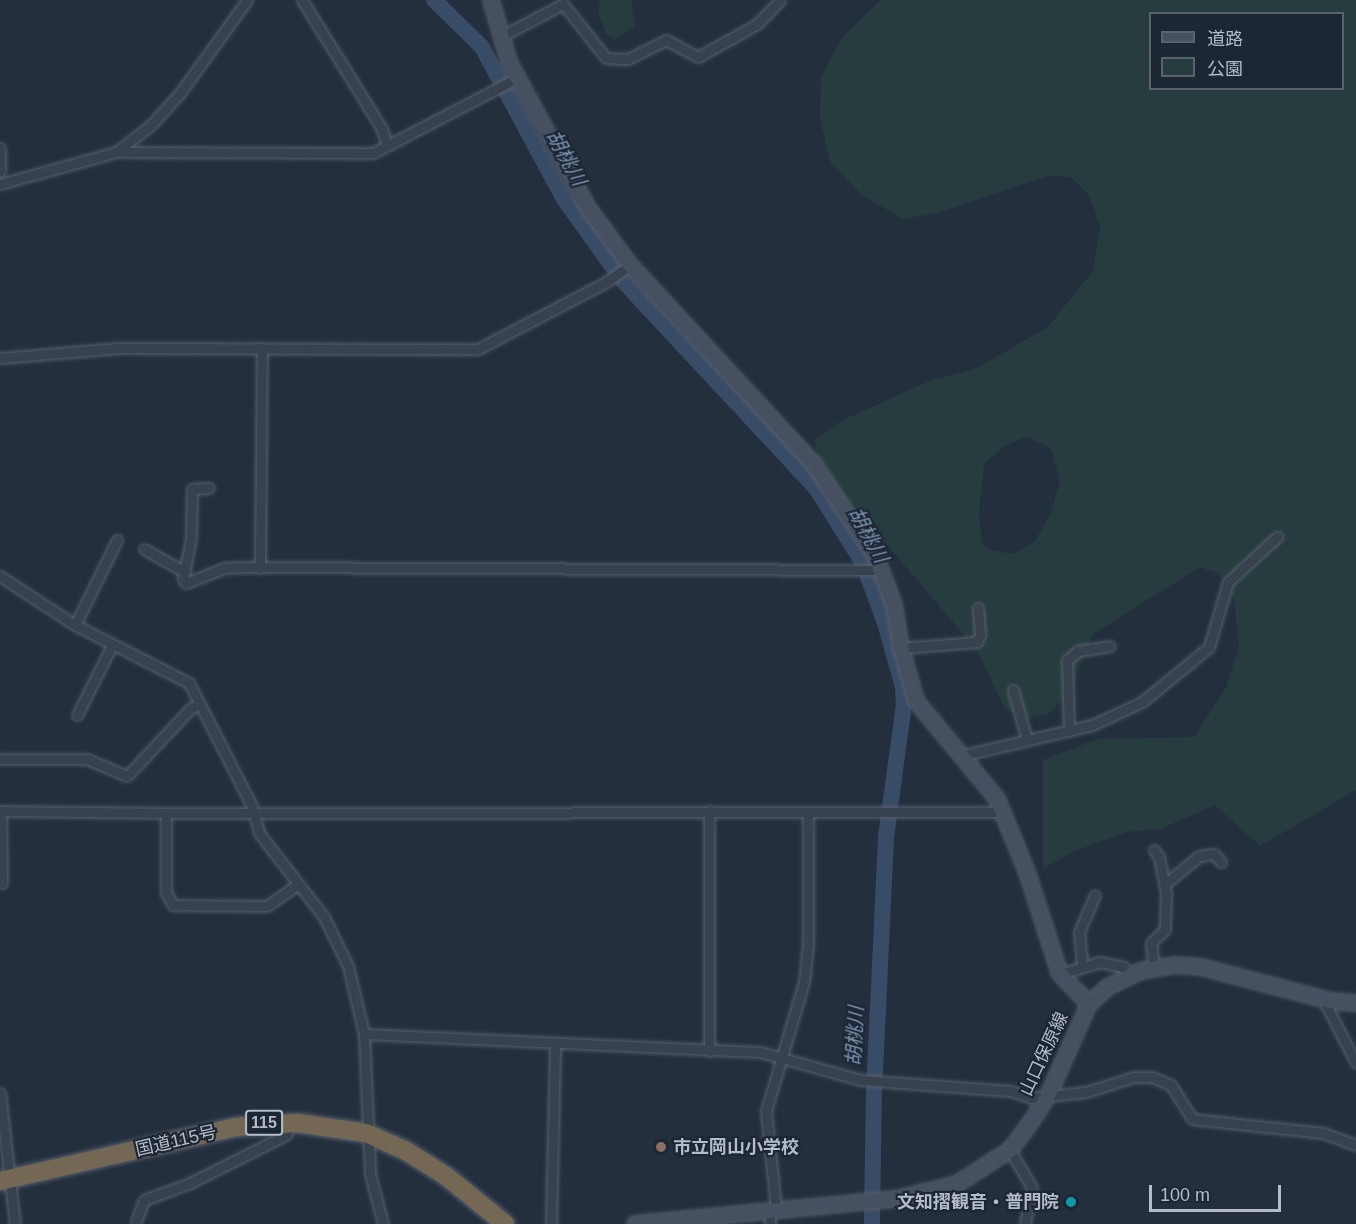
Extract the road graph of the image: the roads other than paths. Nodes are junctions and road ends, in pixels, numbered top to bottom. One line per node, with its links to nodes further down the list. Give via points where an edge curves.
1 (248, 0): 9 (street, via 180,93 151,125)
2 (302, 0): 7 (street, via 382,129)
3 (491, 0): 5 (street)
4 (780, 0): 5 (street, via 757,24 698,57 666,40 628,59 606,58 563,4)
5 (500, 37): 6 (street)
6 (517, 78): 7 (street); 12 (street, via 571,182)
7 (387, 146): 9 (street, via 360,155)
8 (0, 148): 10 (street)
9 (116, 152): 11 (street)
10 (0, 171)
11 (0, 184)
12 (630, 265): 13 (street, via 606,282 478,349); 20 (street, via 813,463)
13 (262, 348): 14 (street, via 120,348); 19 (street)
14 (0, 358)
15 (209, 488): 21 (street, via 192,489 191,538)
16 (1277, 537): 31 (street, via 1228,582 1209,647 1142,702 1092,725)
17 (117, 540): 24 (street)
18 (144, 549): 21 (street)
19 (260, 568): 20 (street); 21 (street, via 224,568 186,583)
20 (882, 570): 27 (street, via 894,605)
21 (185, 572)
22 (0, 576): 24 (street)
23 (978, 608): 27 (street, via 977,642)
24 (75, 625): 25 (street)
25 (112, 645): 29 (street, via 186,680); 30 (street)
26 (1110, 646): 31 (street, via 1078,651 1067,660)
27 (901, 648): 33 (street, via 916,700)
28 (1013, 690): 32 (street)
29 (199, 704): 34 (street, via 127,776 87,759); 37 (street)
30 (77, 716)
31 (1069, 730): 32 (street)
32 (1027, 740): 33 (street)
33 (960, 756): 39 (street)
34 (0, 759)
35 (1, 811): 40 (street); 43 (street)
36 (709, 811): 37 (street); 38 (street); 56 (street)
37 (253, 812): 40 (street); 45 (street, via 267,846)
38 (808, 812): 39 (street); 57 (street, via 807,953)
39 (1004, 812): 49 (street)
40 (166, 813): 45 (street, via 166,893 173,905 267,906)
41 (1154, 850): 44 (street)
42 (1221, 862): 44 (street, via 1214,854 1199,856)
43 (2, 883)
44 (1165, 884): 48 (street, via 1165,929 1150,948)
45 (297, 885): 54 (street, via 318,908 344,952)
46 (1095, 895): 47 (street, via 1079,932)
47 (1082, 965): 49 (street); 50 (street, via 1116,964)
48 (1154, 968): 50 (street, 山口保原線); 51 (street, 山口保原線, via 1201,967)
49 (1060, 974): 52 (street)
50 (1131, 975): 52 (street, 山口保原線, via 1108,987)
51 (1323, 999): 53 (street, 山口保原線); 58 (street)
52 (1089, 1004): 60 (street, 山口保原線)
53 (1356, 1004)
54 (364, 1034): 55 (street); 62 (street)
55 (555, 1044): 56 (street); 71 (street)
56 (709, 1051): 57 (street, via 760,1052)
57 (785, 1057): 60 (street, via 878,1083 1011,1091 1031,1098); 66 (street, via 778,1066 766,1111)
58 (1356, 1063)
59 (0, 1093): 65 (street)
60 (1047, 1096): 63 (street, via 1086,1092 1134,1077 1157,1077 1171,1085 1192,1119 1323,1133); 64 (street, 山口保原線)
61 (290, 1122): 62 (highway, 国道115号 / 115); 65 (highway, 国道115号 / 115, via 235,1127); 67 (street, via 286,1134 276,1140 190,1183 144,1200)
62 (366, 1132): 69 (street, via 370,1174); 70 (highway, 国道115号 / 115, via 431,1166)
63 (1356, 1145)
64 (1010, 1150): 66 (street, 山口保原線, via 957,1184 927,1193); 74 (street, via 1031,1184 1033,1197)
65 (6, 1180): 68 (street)
66 (773, 1209): 72 (street, 山口保原線); 73 (street)
67 (136, 1221)
68 (15, 1224)
69 (383, 1224)
70 (506, 1224)
71 (551, 1224)
72 (635, 1224)
73 (770, 1224)
74 (1025, 1224)

